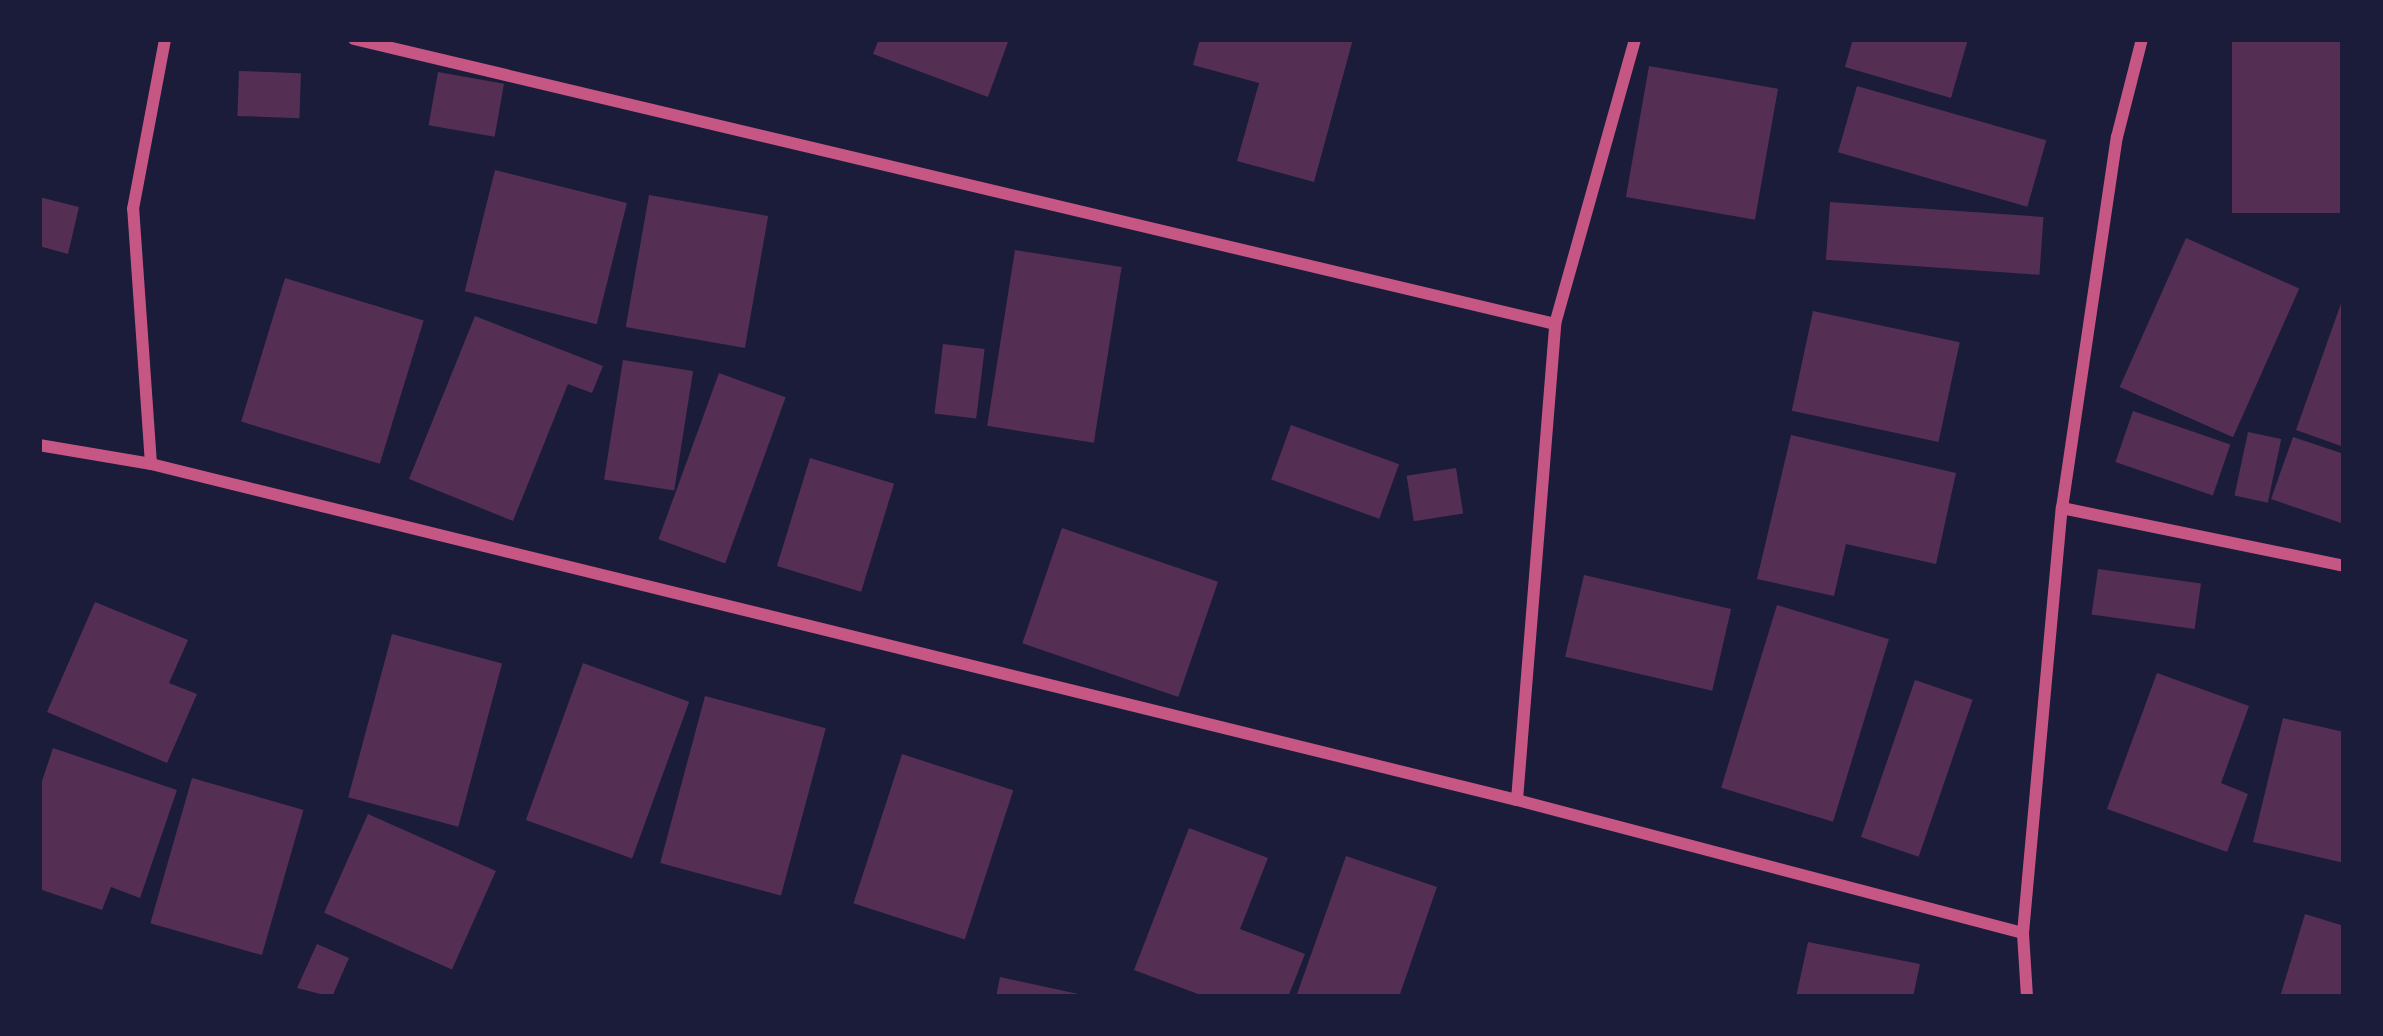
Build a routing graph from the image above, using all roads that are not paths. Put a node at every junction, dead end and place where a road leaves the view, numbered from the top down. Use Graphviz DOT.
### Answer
graph roads {
  1 [pos="165,39"];
  2 [pos="354,39"];
  3 [pos="1635,39"];
  4 [pos="2142,39"];
  5 [pos="1555,324"];
  6 [pos="39,446"];
  7 [pos="151,464"];
  8 [pos="2062,508"];
  9 [pos="2344,566"];
  10 [pos="1517,800"];
  11 [pos="2023,933"];
  12 [pos="2026,997"];
  1 -- 7 [label="street"];
  2 -- 5 [label="street"];
  3 -- 5 [label="street"];
  4 -- 8 [label="street"];
  5 -- 10 [label="street"];
  6 -- 7 [label="street"];
  7 -- 10 [label="street"];
  8 -- 9 [label="street"];
  8 -- 11 [label="street"];
  10 -- 11 [label="street"];
  11 -- 12 [label="street"];
}
